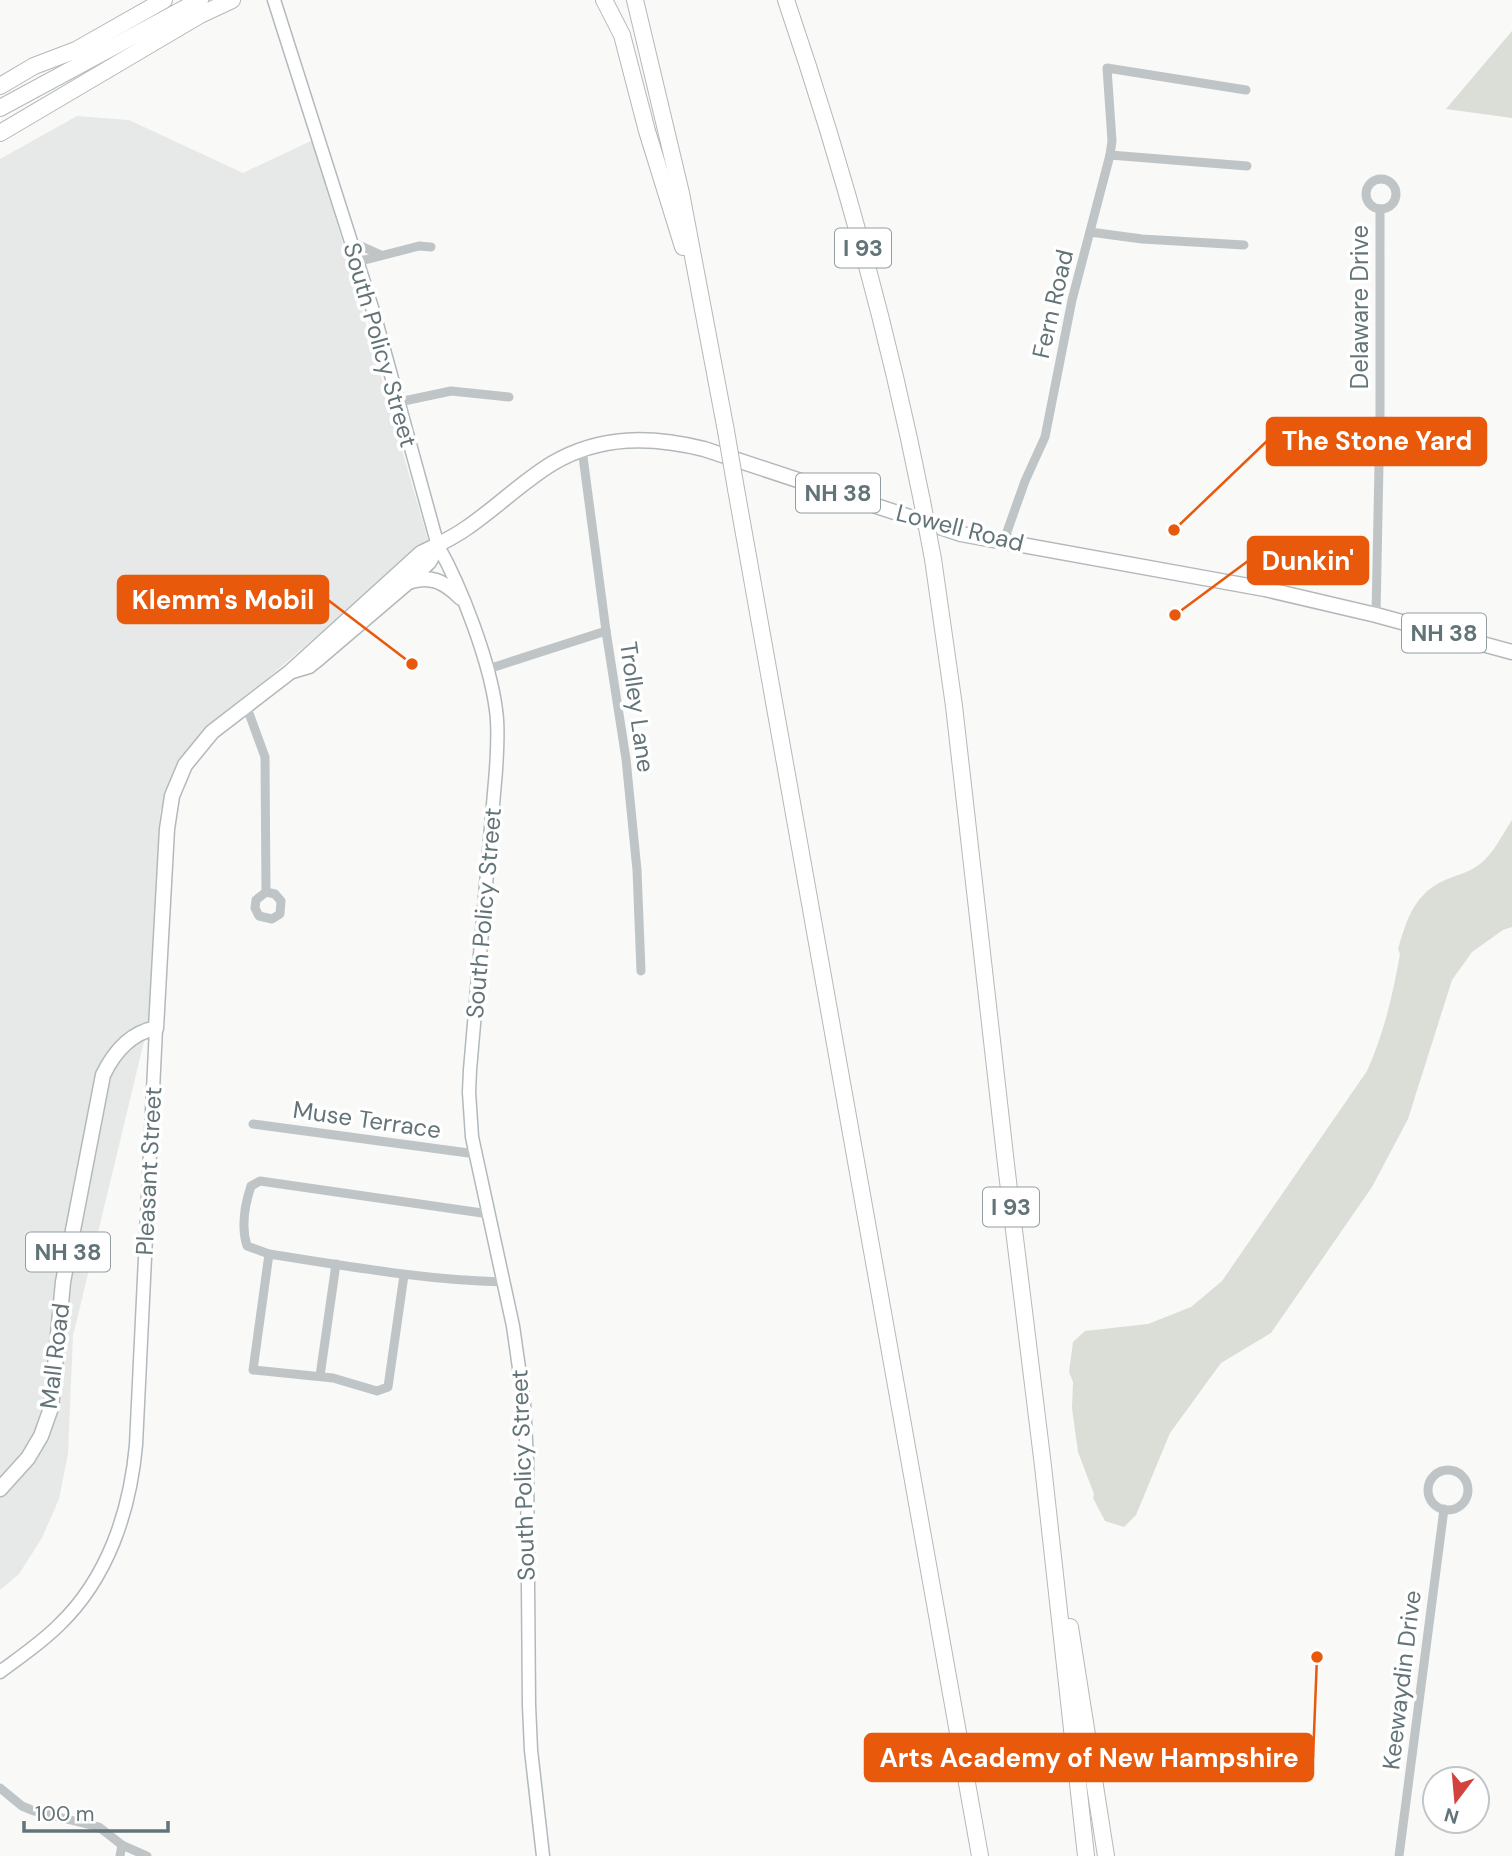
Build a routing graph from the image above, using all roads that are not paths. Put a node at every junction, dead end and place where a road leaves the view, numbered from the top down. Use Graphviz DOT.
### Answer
graph roads {
  1 [pos="164,0"];
  2 [pos="200,0"];
  3 [pos="232,0"];
  4 [pos="274,0"];
  5 [pos="604,0"];
  6 [pos="635,0"];
  7 [pos="786,0"];
  8 [pos="76,50"];
  9 [pos="0,86"];
  10 [pos="1246,90"];
  11 [pos="21,96"];
  12 [pos="0,108"];
  13 [pos="0,133"];
  14 [pos="1110,155"];
  15 [pos="1247,166"];
  16 [pos="1380,209"];
  17 [pos="1090,232"];
  18 [pos="350,241"];
  19 [pos="1244,245"];
  20 [pos="431,247"];
  21 [pos="382,255"];
  22 [pos="357,262"];
  23 [pos="706,321"];
  24 [pos="509,397"];
  25 [pos="399,402"];
  26 [pos="582,449"];
  27 [pos="1003,542"];
  28 [pos="438,546"];
  29 [pos="407,583"];
  30 [pos="461,598"];
  31 [pos="1376,615"];
  32 [pos="606,631"];
  33 [pos="1512,652"];
  34 [pos="488,670"];
  35 [pos="290,671"];
  36 [pos="246,705"];
  37 [pos="266,892"];
  38 [pos="641,971"];
  39 [pos="156,1028"];
  40 [pos="253,1124"];
  41 [pos="475,1154"];
  42 [pos="489,1214"];
  43 [pos="269,1254"];
  44 [pos="336,1264"];
  45 [pos="404,1275"];
  46 [pos="503,1282"];
  47 [pos="320,1376"];
  48 [pos="1043,1466"];
  49 [pos="0,1489"];
  50 [pos="1444,1509"];
  51 [pos="0,1672"];
  52 [pos="0,1788"];
  53 [pos="122,1846"];
  54 [pos="120,1856"];
  55 [pos="147,1856"];
  56 [pos="543,1856"];
  57 [pos="980,1856"];
  58 [pos="1086,1856"];
  59 [pos="1106,1856"];
  60 [pos="1399,1856"];
  1 -- 8 [label="highway"];
  2 -- 11 [label="highway"];
  3 -- 13 [label="highway"];
  4 -- 18 [label="street, South Policy Street"];
  5 -- 23 [label="highway"];
  6 -- 23 [label="highway"];
  7 -- 48 [label="highway, I 93, bridge"];
  8 -- 9 [label="highway"];
  8 -- 11 [label="highway"];
  10 -- 14 [label="street, Fern Road"];
  11 -- 12 [label="highway"];
  14 -- 15 [label="street"];
  14 -- 17 [label="street, Fern Road"];
  16 -- 31 [label="street, Delaware Drive"];
  17 -- 19 [label="street"];
  17 -- 27 [label="street, Fern Road"];
  18 -- 21 [label="street"];
  18 -- 22 [label="street, South Policy Street"];
  20 -- 21 [label="street"];
  21 -- 22 [label="street"];
  22 -- 25 [label="street, South Policy Street"];
  23 -- 57 [label="highway, bridge"];
  24 -- 25 [label="street"];
  25 -- 28 [label="street, South Policy Street"];
  26 -- 27 [label="main road, Lowell Road / NH 38"];
  26 -- 28 [label="main road, Lowell Road / NH 38"];
  26 -- 32 [label="street, Trolley Lane"];
  27 -- 31 [label="main road, Lowell Road / NH 38"];
  28 -- 29 [label="main road, Pleasant Street / NH 38"];
  28 -- 30 [label="street, South Policy Street"];
  28 -- 35 [label="main road, Pleasant Street / NH 38"];
  29 -- 30 [label="main road"];
  29 -- 35 [label="main road, Pleasant Street / NH 38"];
  30 -- 34 [label="street, South Policy Street"];
  31 -- 33 [label="main road, Lowell Road / NH 38"];
  32 -- 34 [label="street"];
  32 -- 38 [label="street, Trolley Lane"];
  34 -- 41 [label="street, South Policy Street"];
  35 -- 36 [label="main road, Pleasant Street / NH 38"];
  36 -- 37 [label="street"];
  36 -- 39 [label="main road, Pleasant Street / NH 38"];
  39 -- 49 [label="main road, Mall Road / NH 38"];
  39 -- 51 [label="street, Pleasant Street"];
  40 -- 41 [label="street, Muse Terrace"];
  41 -- 42 [label="street, South Policy Street"];
  42 -- 43 [label="street"];
  42 -- 46 [label="street, South Policy Street"];
  43 -- 44 [label="street"];
  43 -- 47 [label="street"];
  44 -- 45 [label="street"];
  44 -- 47 [label="street"];
  45 -- 46 [label="street"];
  45 -- 47 [label="street"];
  46 -- 56 [label="street, South Policy Street"];
  48 -- 58 [label="highway, I 93"];
  48 -- 59 [label="highway"];
  50 -- 50 [label="street"];
  50 -- 60 [label="street, Keewaydin Drive"];
  52 -- 53 [label="street"];
  53 -- 54 [label="street"];
  53 -- 55 [label="street"];
}
